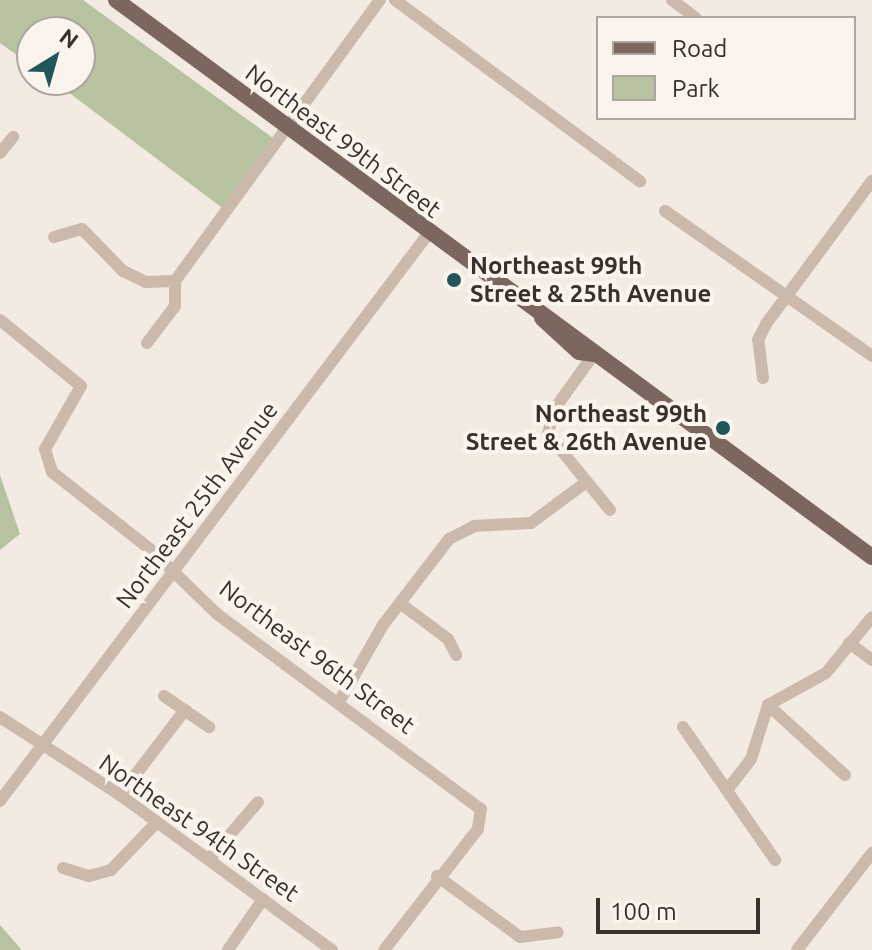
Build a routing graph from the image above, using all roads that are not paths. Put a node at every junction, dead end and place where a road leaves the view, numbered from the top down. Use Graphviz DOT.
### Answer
graph roads {
  1 [pos="116,0"];
  2 [pos="380,0"];
  3 [pos="395,0"];
  4 [pos="672,0"];
  5 [pos="693,16"];
  6 [pos="284,128"];
  7 [pos="13,137"];
  8 [pos="0,153"];
  9 [pos="640,181"];
  10 [pos="872,181"];
  11 [pos="665,211"];
  12 [pos="428,234"];
  13 [pos="54,237"];
  14 [pos="175,281"];
  15 [pos="788,295"];
  16 [pos="0,320"];
  17 [pos="147,343"];
  18 [pos="594,354"];
  19 [pos="872,356"];
  20 [pos="763,378"];
  21 [pos="585,483"];
  22 [pos="610,510"];
  23 [pos="872,557"];
  24 [pos="175,571"];
  25 [pos="401,604"];
  26 [pos="872,617"];
  27 [pos="849,643"];
  28 [pos="456,655"];
  29 [pos="872,660"];
  30 [pos="164,696"];
  31 [pos="339,702"];
  32 [pos="768,705"];
  33 [pos="185,710"];
  34 [pos="0,717"];
  35 [pos="209,727"];
  36 [pos="683,727"];
  37 [pos="41,747"];
  38 [pos="845,775"];
  39 [pos="727,790"];
  40 [pos="120,795"];
  41 [pos="0,801"];
  42 [pos="258,802"];
  43 [pos="157,822"];
  44 [pos="872,853"];
  45 [pos="209,859"];
  46 [pos="775,860"];
  47 [pos="63,868"];
  48 [pos="437,876"];
  49 [pos="263,899"];
  50 [pos="558,932"];
  51 [pos="228,950"];
  52 [pos="332,950"];
  53 [pos="384,950"];
  54 [pos="797,950"];
  1 -- 6 [label="main road, Northeast 99th Street"];
  2 -- 6 [label="street"];
  3 -- 9 [label="street"];
  4 -- 5 [label="street"];
  6 -- 12 [label="main road, Northeast 99th Street"];
  6 -- 14 [label="street"];
  7 -- 8 [label="street"];
  10 -- 15 [label="street"];
  11 -- 15 [label="street"];
  12 -- 18 [label="main road, Northeast 99th Street"];
  12 -- 24 [label="street, Northeast 25th Avenue"];
  13 -- 14 [label="street"];
  14 -- 17 [label="street"];
  15 -- 19 [label="street"];
  15 -- 20 [label="street"];
  16 -- 24 [label="street, Northeast 96th Street"];
  18 -- 21 [label="street"];
  18 -- 23 [label="main road, Northeast 99th Street"];
  21 -- 22 [label="street"];
  21 -- 25 [label="street"];
  24 -- 31 [label="street, Northeast 96th Street"];
  24 -- 37 [label="street, Northeast 25th Avenue"];
  25 -- 28 [label="street"];
  25 -- 31 [label="street"];
  26 -- 27 [label="street"];
  27 -- 29 [label="street"];
  27 -- 32 [label="street"];
  30 -- 33 [label="street"];
  31 -- 48 [label="street, Northeast 96th Street"];
  32 -- 38 [label="street"];
  32 -- 39 [label="street"];
  33 -- 35 [label="street"];
  33 -- 40 [label="street"];
  34 -- 37 [label="street, Northeast 94th Street"];
  36 -- 39 [label="street"];
  37 -- 40 [label="street, Northeast 94th Street"];
  37 -- 41 [label="street, Northeast 25th Avenue"];
  39 -- 46 [label="street"];
  40 -- 43 [label="street, Northeast 94th Street"];
  42 -- 45 [label="street"];
  43 -- 45 [label="street, Northeast 94th Street"];
  43 -- 47 [label="street"];
  44 -- 54 [label="street"];
  45 -- 49 [label="street, Northeast 94th Street"];
  48 -- 50 [label="street"];
  48 -- 53 [label="street"];
  49 -- 51 [label="street"];
  49 -- 52 [label="street, Northeast 94th Street"];
}
